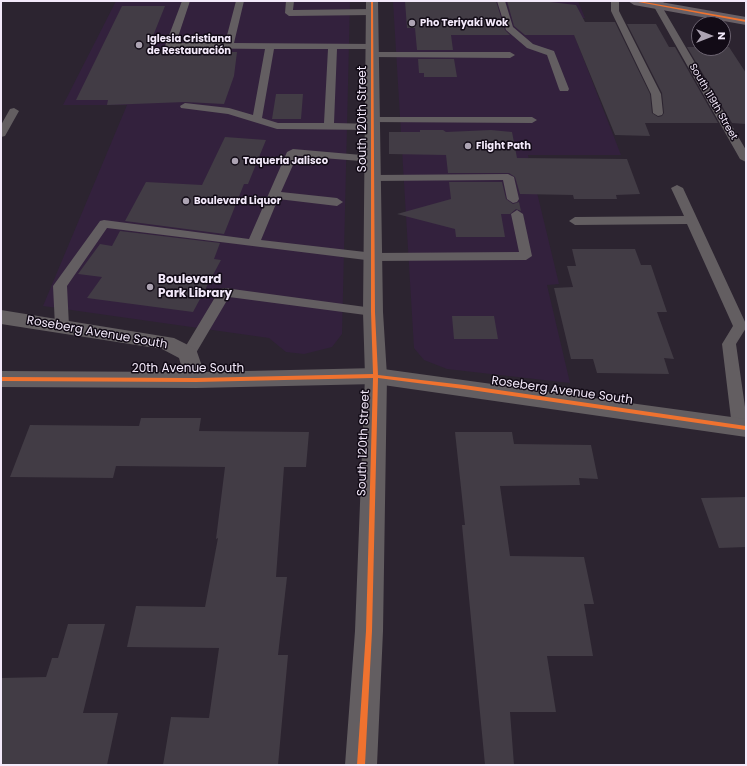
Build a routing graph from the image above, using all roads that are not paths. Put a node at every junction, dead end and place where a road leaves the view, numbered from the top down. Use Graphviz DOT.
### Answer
graph roads {
  1 [pos="186,1"];
  2 [pos="240,1"];
  3 [pos="290,1"];
  4 [pos="344,1"];
  5 [pos="501,1"];
  6 [pos="615,1"];
  7 [pos="634,1"];
  8 [pos="659,3"];
  9 [pos="372,6"];
  10 [pos="343,12"];
  11 [pos="746,21"];
  12 [pos="229,46"];
  13 [pos="270,46"];
  14 [pos="333,46"];
  15 [pos="372,50"];
  16 [pos="510,55"];
  17 [pos="564,89"];
  18 [pos="185,106"];
  19 [pos="14,111"];
  20 [pos="658,113"];
  21 [pos="257,119"];
  22 [pos="532,120"];
  23 [pos="373,124"];
  24 [pos="329,127"];
  25 [pos="1,134"];
  26 [pos="746,159"];
  27 [pos="374,160"];
  28 [pos="374,178"];
  29 [pos="677,188"];
  30 [pos="274,195"];
  31 [pos="513,199"];
  32 [pos="337,202"];
  33 [pos="517,214"];
  34 [pos="692,220"];
  35 [pos="575,221"];
  36 [pos="254,243"];
  37 [pos="374,257"];
  38 [pos="374,312"];
  39 [pos="1,316"];
  40 [pos="62,326"];
  41 [pos="188,354"];
  42 [pos="376,376"];
  43 [pos="1,379"];
  44 [pos="196,380"];
  45 [pos="743,428"];
  46 [pos="361,765"];
  1 -- 12 [label="lane"];
  2 -- 12 [label="lane"];
  3 -- 10 [label="lane"];
  4 -- 10 [label="lane"];
  5 -- 17 [label="lane"];
  6 -- 20 [label="lane"];
  7 -- 8 [label="main road"];
  8 -- 11 [label="main road"];
  8 -- 26 [label="lane, South 119th Street"];
  9 -- 10 [label="lane"];
  9 -- 15 [label="street, South 120th Street"];
  12 -- 13 [label="lane"];
  13 -- 14 [label="lane"];
  13 -- 21 [label="lane"];
  14 -- 15 [label="lane"];
  14 -- 24 [label="lane"];
  15 -- 16 [label="lane"];
  15 -- 23 [label="street, South 120th Street"];
  18 -- 21 [label="lane"];
  19 -- 25 [label="lane"];
  21 -- 24 [label="lane"];
  22 -- 23 [label="lane"];
  23 -- 24 [label="lane"];
  23 -- 27 [label="street, South 120th Street"];
  27 -- 28 [label="street, South 120th Street"];
  27 -- 30 [label="lane"];
  28 -- 31 [label="lane"];
  28 -- 37 [label="street, South 120th Street"];
  29 -- 34 [label="lane"];
  30 -- 32 [label="lane"];
  30 -- 36 [label="lane"];
  33 -- 37 [label="lane"];
  34 -- 35 [label="lane"];
  34 -- 45 [label="lane"];
  36 -- 37 [label="lane"];
  36 -- 40 [label="lane"];
  37 -- 38 [label="street, South 120th Street"];
  38 -- 41 [label="lane"];
  38 -- 42 [label="street, South 120th Street"];
  39 -- 40 [label="street, Roseberg Avenue South"];
  40 -- 41 [label="street, Roseberg Avenue South"];
  41 -- 44 [label="street"];
  42 -- 44 [label="street, 20th Avenue South"];
  42 -- 45 [label="street, Roseberg Avenue South"];
  42 -- 46 [label="street, South 120th Street"];
  43 -- 44 [label="street, 20th Avenue South"];
}
